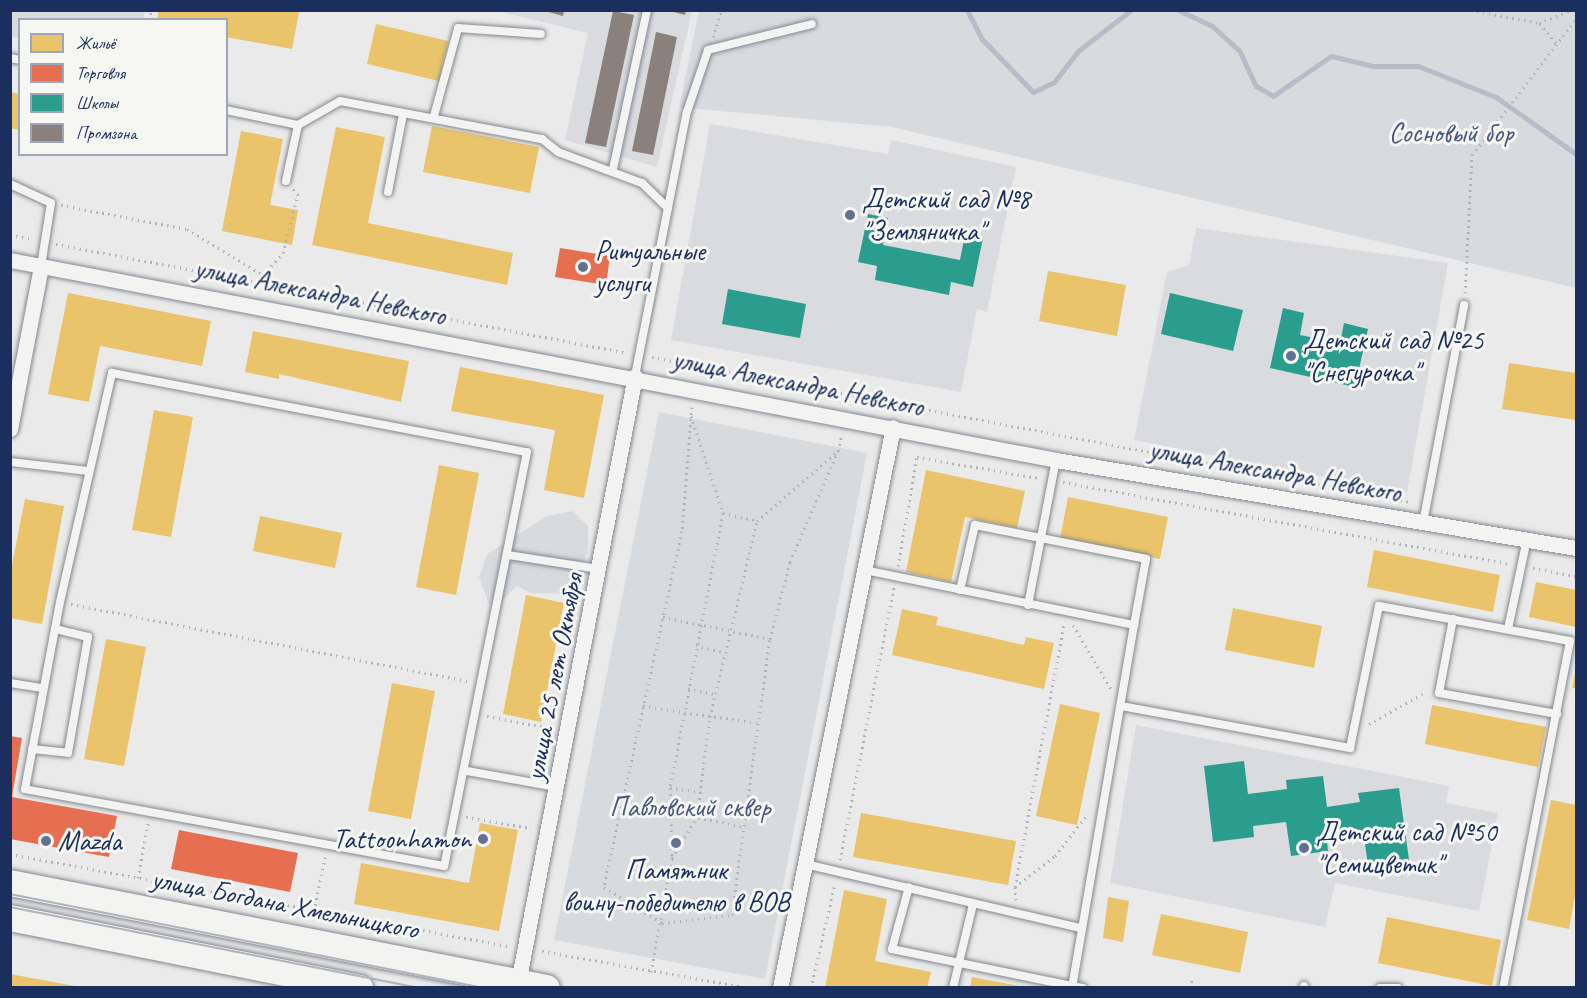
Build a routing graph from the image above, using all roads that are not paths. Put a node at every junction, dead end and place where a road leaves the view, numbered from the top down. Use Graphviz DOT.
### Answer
graph roads {
  1 [pos="647,10"];
  2 [pos="812,24"];
  3 [pos="541,34"];
  4 [pos="228,110"];
  5 [pos="403,114"];
  6 [pos="434,116"];
  7 [pos="298,125"];
  8 [pos="613,169"];
  9 [pos="286,181"];
  10 [pos="10,184"];
  11 [pos="388,192"];
  12 [pos="668,208"];
  13 [pos="10,260"];
  14 [pos="41,266"];
  15 [pos="1464,305"];
  16 [pos="635,376"];
  17 [pos="893,428"];
  18 [pos="10,429"];
  19 [pos="1056,460"];
  20 [pos="10,462"];
  21 [pos="88,471"];
  22 [pos="1423,523"];
  23 [pos="1041,538"];
  24 [pos="1527,539"];
  25 [pos="1576,548"];
  26 [pos="508,555"];
  27 [pos="601,570"];
  28 [pos="862,570"];
  29 [pos="960,590"];
  30 [pos="1028,605"];
  31 [pos="1453,619"];
  32 [pos="1134,625"];
  33 [pos="55,629"];
  34 [pos="1508,629"];
  35 [pos="10,683"];
  36 [pos="43,688"];
  37 [pos="1121,706"];
  38 [pos="1557,714"];
  39 [pos="32,748"];
  40 [pos="467,771"];
  41 [pos="559,788"];
  42 [pos="803,864"];
  43 [pos="10,883"];
  44 [pos="909,887"];
  45 [pos="973,904"];
  46 [pos="10,918"];
  47 [pos="1080,928"];
  48 [pos="959,962"];
  49 [pos="518,985"];
  50 [pos="1072,986"];
  51 [pos="360,987"];
  52 [pos="547,987"];
  53 [pos="780,987"];
  54 [pos="953,987"];
  55 [pos="1083,987"];
  56 [pos="1380,987"];
  57 [pos="1398,987"];
  58 [pos="1503,987"];
  1 -- 8 [label="lane"];
  2 -- 12 [label="lane"];
  3 -- 6 [label="lane"];
  4 -- 7 [label="lane"];
  5 -- 6 [label="lane"];
  5 -- 7 [label="lane"];
  5 -- 11 [label="lane"];
  6 -- 8 [label="lane"];
  7 -- 9 [label="lane"];
  8 -- 12 [label="lane"];
  10 -- 14 [label="lane"];
  12 -- 16 [label="lane"];
  13 -- 14 [label="street, улица Александра Невского"];
  14 -- 16 [label="street, улица Александра Невского"];
  14 -- 18 [label="street"];
  15 -- 22 [label="lane"];
  16 -- 17 [label="street, улица Александра Невского"];
  16 -- 27 [label="street, улица 25 лет Октября"];
  17 -- 19 [label="street, улица Александра Невского"];
  17 -- 28 [label="street"];
  19 -- 22 [label="street, улица Александра Невского"];
  19 -- 23 [label="lane"];
  20 -- 21 [label="lane"];
  21 -- 26 [label="lane"];
  21 -- 33 [label="lane"];
  22 -- 24 [label="street, улица Александра Невского"];
  23 -- 29 [label="lane"];
  23 -- 30 [label="lane"];
  23 -- 32 [label="lane"];
  24 -- 25 [label="street, улица Александра Невского"];
  24 -- 34 [label="lane"];
  26 -- 27 [label="lane"];
  26 -- 40 [label="lane"];
  27 -- 41 [label="street, улица 25 лет Октября"];
  28 -- 29 [label="lane"];
  28 -- 42 [label="street"];
  29 -- 30 [label="lane"];
  30 -- 32 [label="lane"];
  31 -- 34 [label="lane"];
  31 -- 37 [label="lane"];
  31 -- 38 [label="lane"];
  32 -- 37 [label="lane"];
  33 -- 36 [label="lane"];
  33 -- 39 [label="lane"];
  34 -- 38 [label="lane"];
  35 -- 36 [label="lane"];
  36 -- 39 [label="lane"];
  37 -- 47 [label="lane"];
  38 -- 58 [label="lane"];
  39 -- 40 [label="lane"];
  40 -- 41 [label="lane"];
  41 -- 49 [label="street, улица 25 лет Октября"];
  42 -- 44 [label="lane"];
  42 -- 53 [label="street"];
  43 -- 49 [label="highway, улица Богдана Хмельницкого"];
  44 -- 45 [label="lane"];
  44 -- 48 [label="lane"];
  45 -- 47 [label="lane"];
  45 -- 48 [label="lane"];
  46 -- 51 [label="highway"];
  47 -- 50 [label="lane"];
  48 -- 50 [label="lane"];
  48 -- 54 [label="lane"];
  49 -- 52 [label="highway, улица Богдана Хмельницкого"];
  50 -- 55 [label="lane"];
  56 -- 57 [label="lane"];
}
